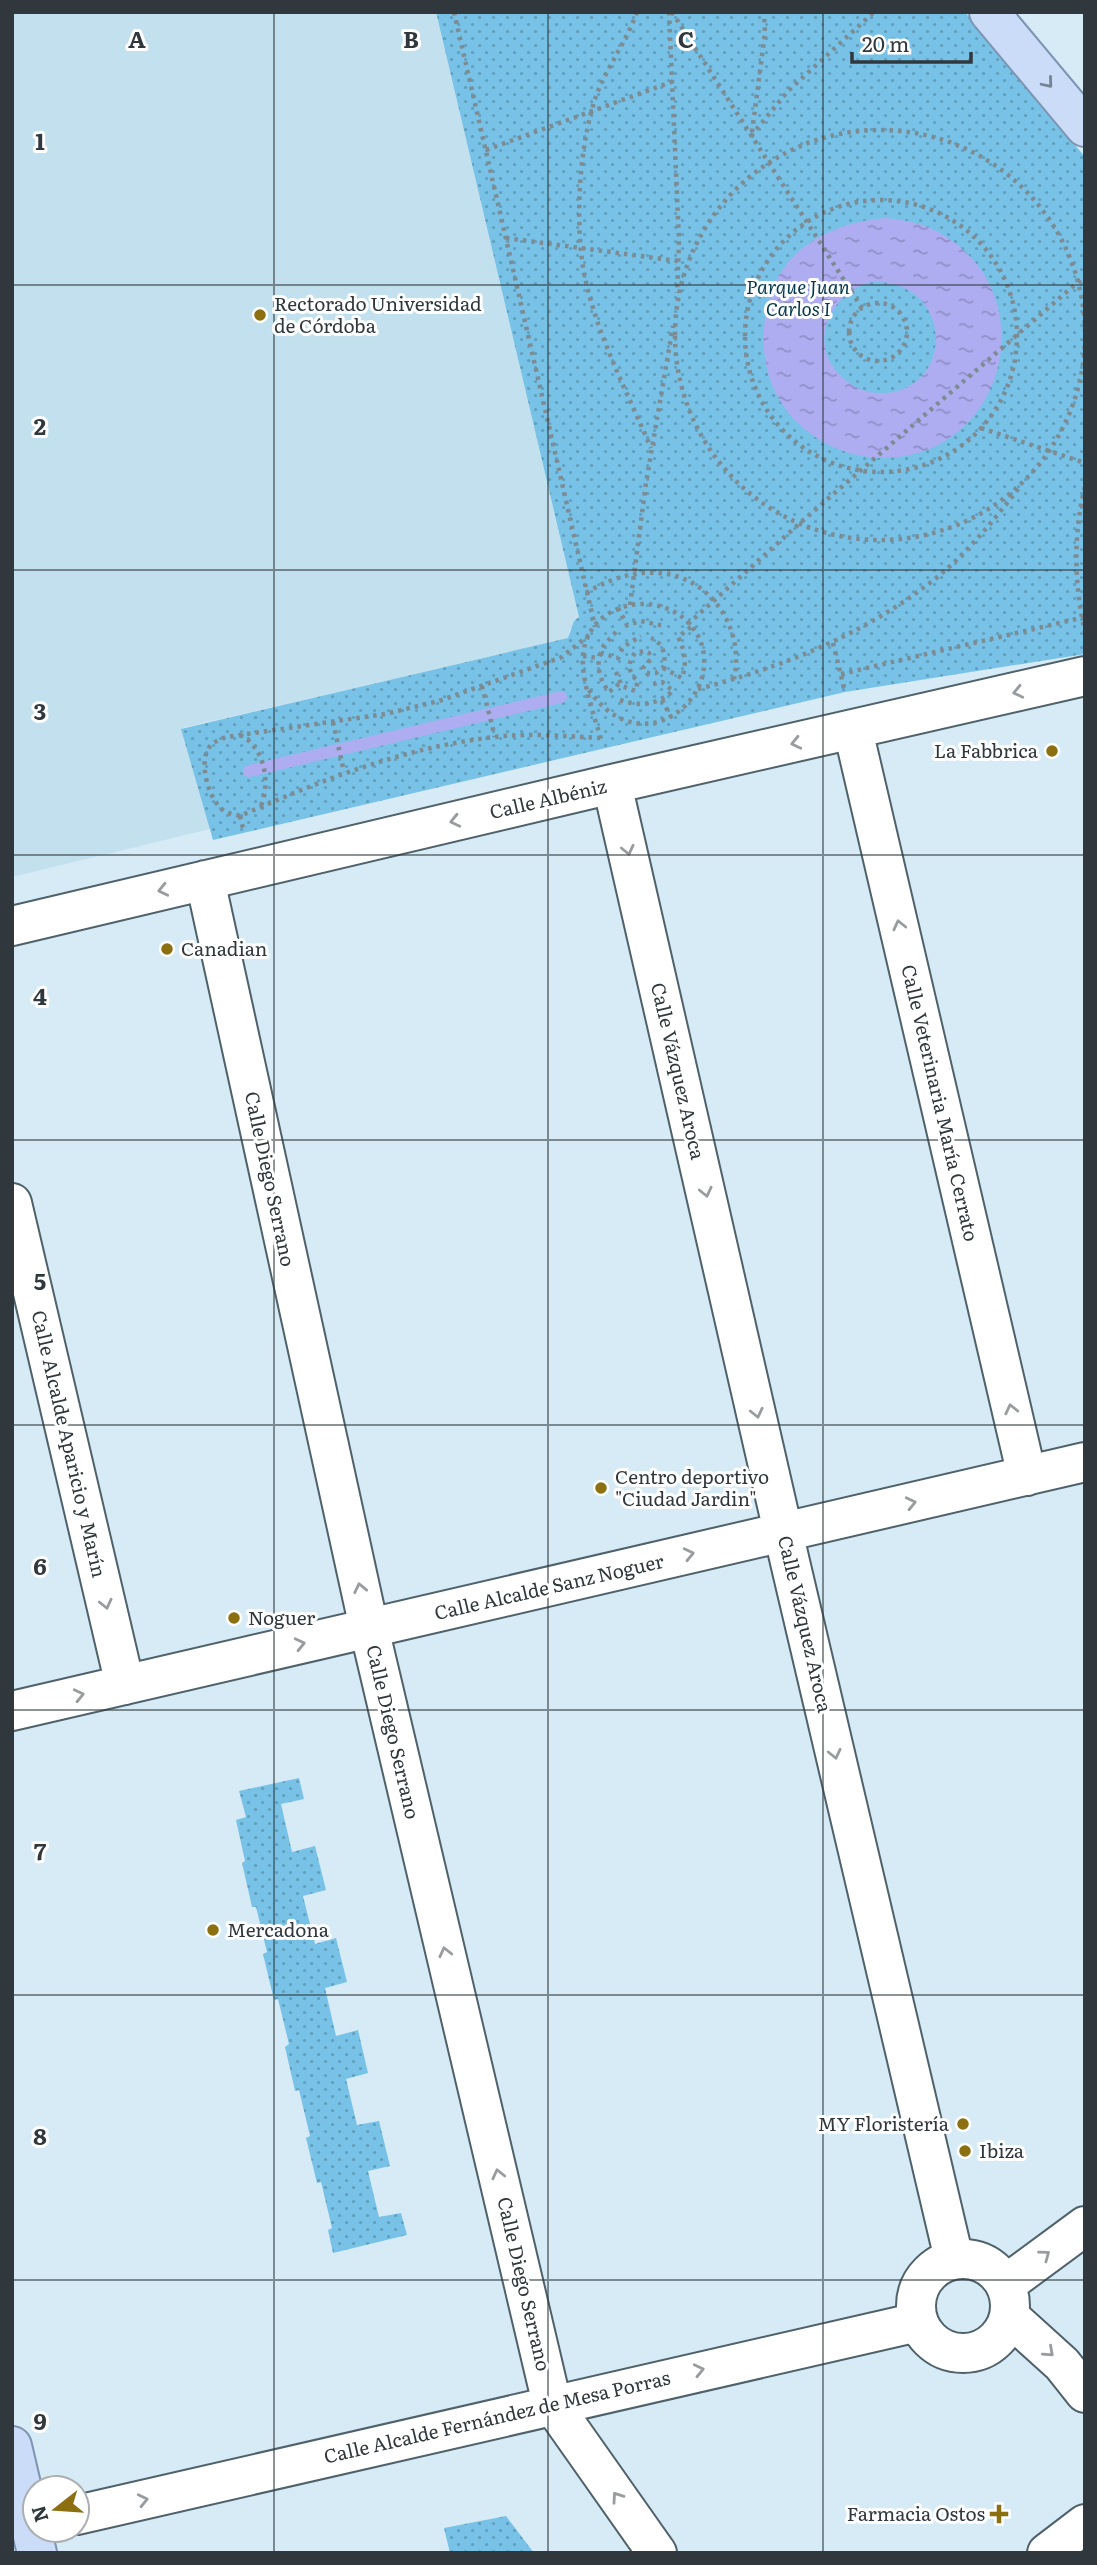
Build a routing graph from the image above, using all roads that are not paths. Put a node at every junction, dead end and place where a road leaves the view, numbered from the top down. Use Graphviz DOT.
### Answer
graph roads {
  1 [pos="989,12"];
  2 [pos="1085,127"];
  3 [pos="1085,676"];
  4 [pos="853,730"];
  5 [pos="612,784"];
  6 [pos="205,880"];
  7 [pos="12,926"];
  8 [pos="12,1203"];
  9 [pos="1085,1462"];
  10 [pos="1027,1476"];
  11 [pos="784,1532"];
  12 [pos="369,1628"];
  13 [pos="125,1685"];
  14 [pos="12,1711"];
  15 [pos="1085,2226"];
  16 [pos="954,2259"];
  17 [pos="1007,2300"];
  18 [pos="918,2322"];
  19 [pos="1085,2393"];
  20 [pos="552,2404"];
  21 [pos="12,2446"];
  22 [pos="21,2482"];
  23 [pos="91,2512"];
  24 [pos="1085,2524"];
  25 [pos="657,2553"];
  26 [pos="1047,2553"];
  1 -- 2 [label="main road, one-way"];
  3 -- 4 [label="street, Calle Albéniz, one-way"];
  4 -- 5 [label="street, Calle Albéniz, one-way"];
  10 -- 4 [label="street, Calle Veterinaria María Cerrato, one-way"];
  5 -- 6 [label="street, Calle Albéniz, one-way"];
  5 -- 11 [label="street, Calle Vázquez Aroca, one-way"];
  6 -- 7 [label="street, Calle Albéniz, one-way"];
  12 -- 6 [label="street, Calle Diego Serrano, one-way"];
  8 -- 13 [label="street, Calle Alcalde Aparicio y Marín, one-way"];
  9 -- 10 [label="street, Calle Alcalde Sanz Noguer"];
  11 -- 10 [label="street, Calle Alcalde Sanz Noguer, one-way"];
  12 -- 11 [label="street, Calle Alcalde Sanz Noguer, one-way"];
  11 -- 16 [label="street, Calle Vázquez Aroca, one-way"];
  13 -- 12 [label="street, Calle Alcalde Sanz Noguer, one-way"];
  20 -- 12 [label="street, Calle Diego Serrano, one-way"];
  14 -- 13 [label="street, Calle Alcalde Sanz Noguer, one-way"];
  17 -- 15 [label="street, one-way"];
  16 -- 17 [label="street"];
  16 -- 18 [label="street"];
  17 -- 18 [label="street"];
  17 -- 19 [label="street, one-way"];
  20 -- 18 [label="street, Calle Alcalde Fernández de Mesa Porras, one-way"];
  23 -- 20 [label="street, Calle Alcalde Fernández de Mesa Porras, one-way"];
  25 -- 20 [label="street, Calle Diego Serrano, one-way"];
  21 -- 22 [label="main road"];
  24 -- 26 [label="street"];
}
